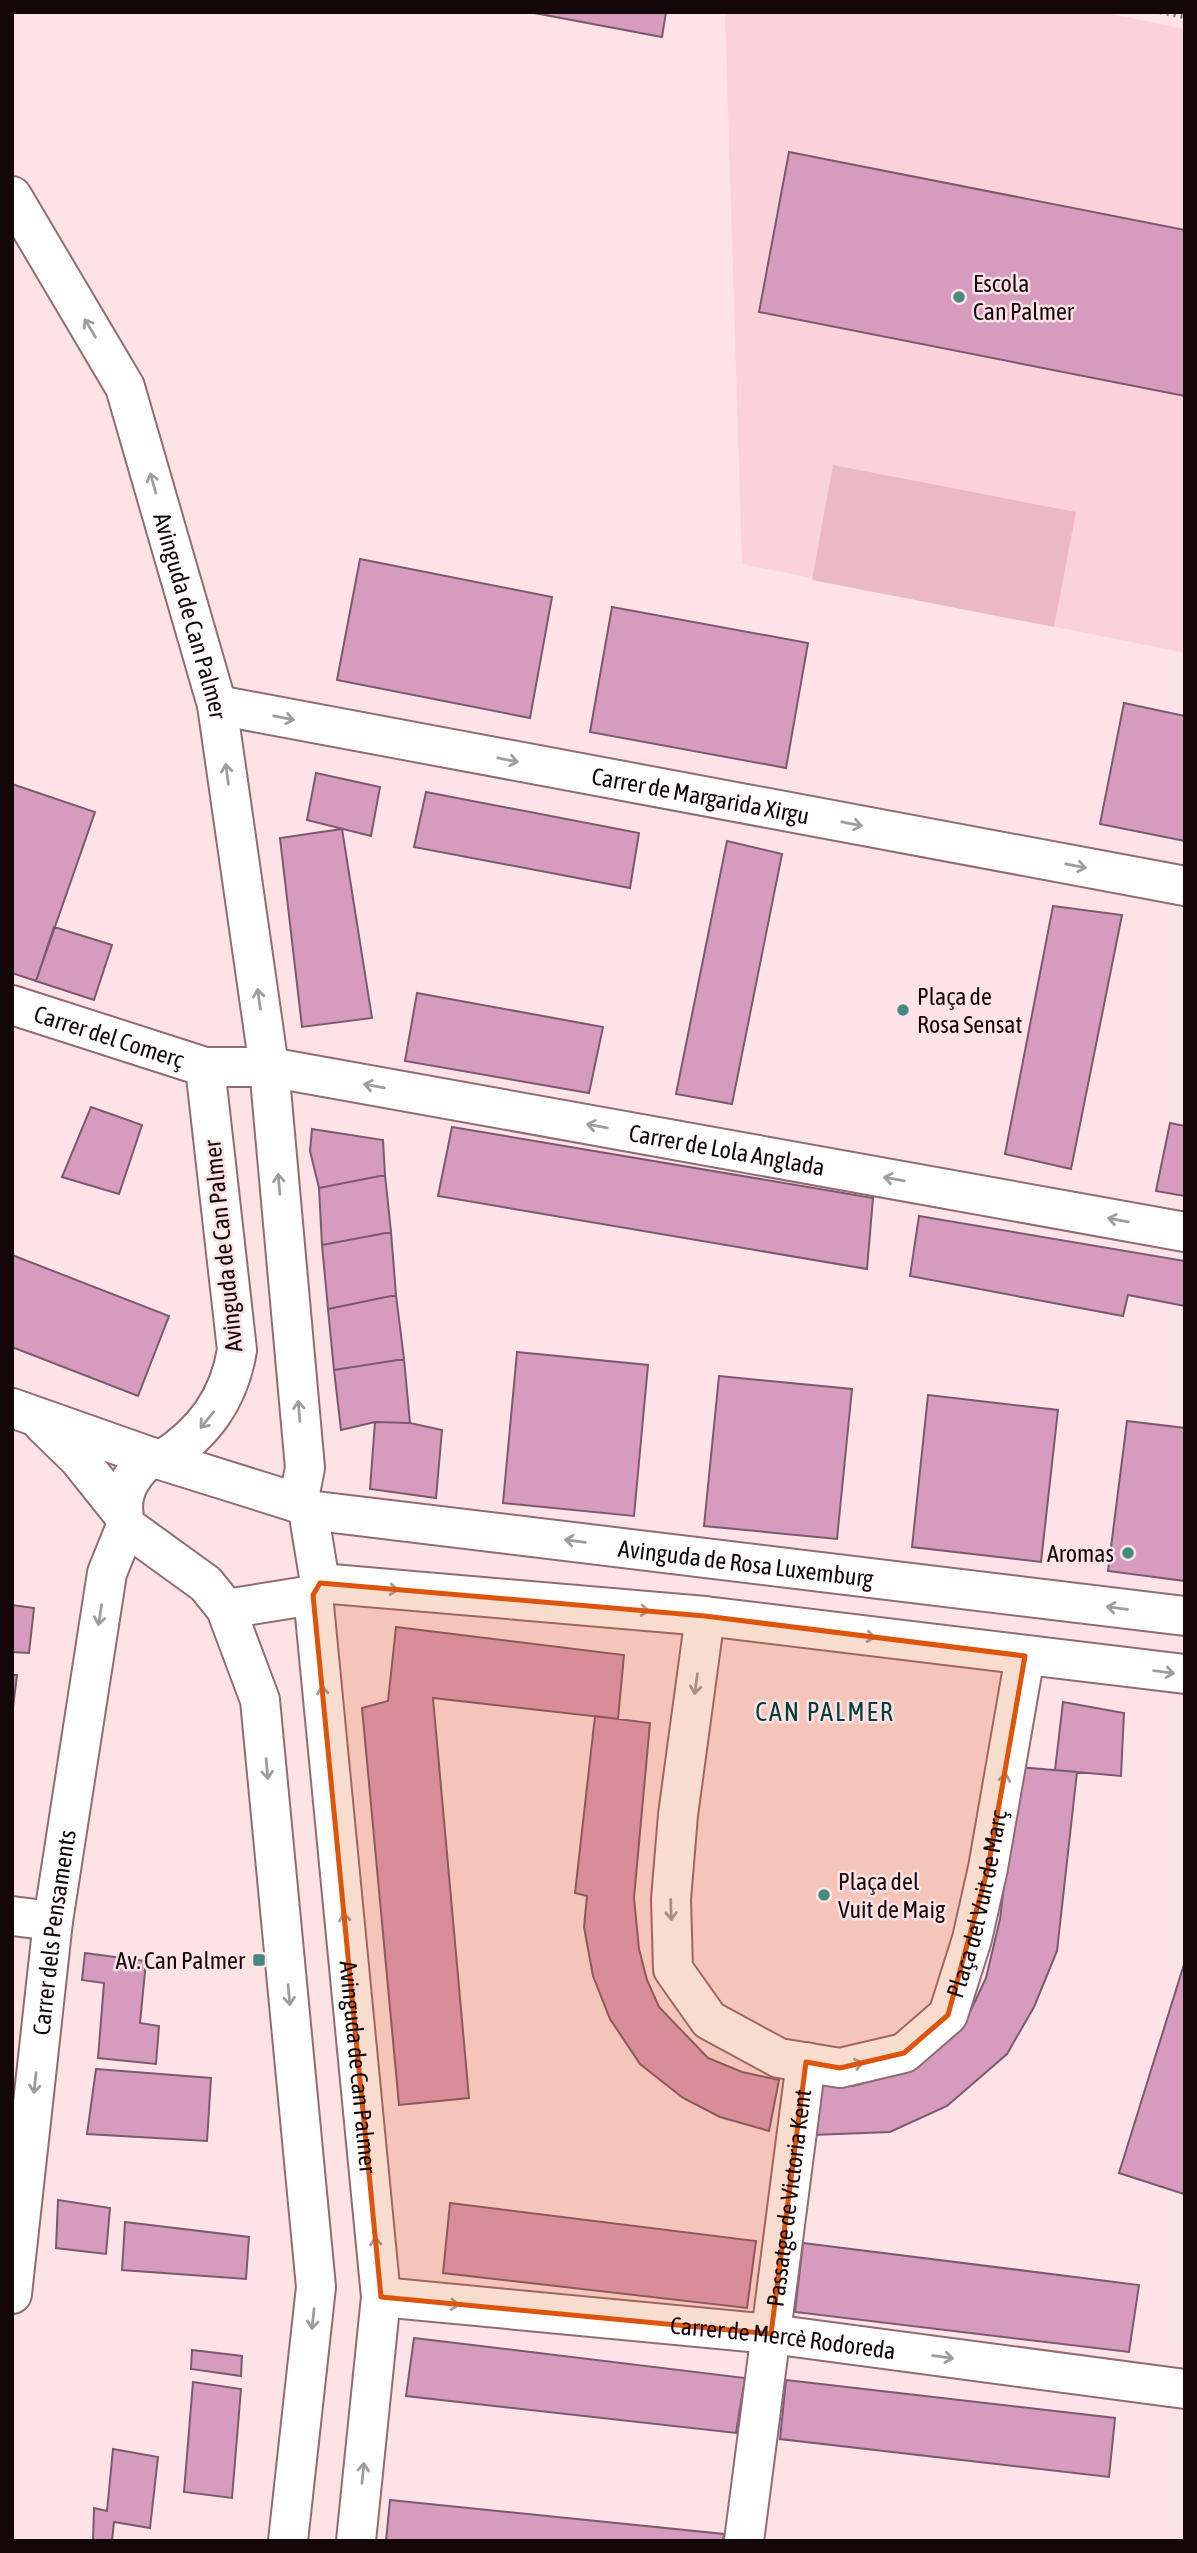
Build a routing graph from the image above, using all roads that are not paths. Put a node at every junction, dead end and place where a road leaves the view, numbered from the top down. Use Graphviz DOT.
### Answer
graph roads {
  1 [pos="12,196"];
  2 [pos="217,705"];
  3 [pos="1185,886"];
  4 [pos="12,1005"];
  5 [pos="205,1067"];
  6 [pos="269,1067"];
  7 [pos="1185,1232"];
  8 [pos="21,1411"];
  9 [pos="157,1458"];
  10 [pos="99,1482"];
  11 [pos="310,1498"];
  12 [pos="124,1520"];
  13 [pos="107,1573"];
  14 [pos="316,1589"];
  15 [pos="226,1609"];
  16 [pos="705,1616"];
  17 [pos="1185,1616"];
  18 [pos="1025,1656"];
  19 [pos="1185,1674"];
  20 [pos="12,1916"];
  21 [pos="53,1921"];
  22 [pos="806,2062"];
  23 [pos="12,2294"];
  24 [pos="381,2297"];
  25 [pos="771,2334"];
  26 [pos="1185,2389"];
  27 [pos="288,2541"];
  28 [pos="304,2541"];
  29 [pos="316,2541"];
  30 [pos="356,2541"];
  31 [pos="744,2541"];
  2 -- 1 [label="street, Avinguda de Can Palmer, one-way"];
  2 -- 3 [label="street, Carrer de Margarida Xirgu, one-way"];
  6 -- 2 [label="street, Avinguda de Can Palmer, one-way"];
  4 -- 5 [label="street, Carrer del Comerç"];
  5 -- 6 [label="street"];
  5 -- 9 [label="street, Avinguda de Can Palmer, one-way"];
  7 -- 6 [label="street, Carrer de Lola Anglada, one-way"];
  11 -- 6 [label="street, Avinguda de Can Palmer, one-way"];
  8 -- 9 [label="street, Avinguda de Rosa Luxemburg"];
  8 -- 10 [label="street"];
  9 -- 11 [label="street, Avinguda de Rosa Luxemburg"];
  9 -- 12 [label="street, Avinguda de Can Palmer"];
  10 -- 12 [label="street"];
  10 -- 13 [label="street, Carrer dels Pensaments"];
  11 -- 14 [label="street, Avinguda de Can Palmer"];
  17 -- 11 [label="street, Avinguda de Rosa Luxemburg, one-way"];
  12 -- 13 [label="street, Carrer dels Pensaments"];
  12 -- 15 [label="street"];
  13 -- 21 [label="street, Carrer dels Pensaments, one-way"];
  14 -- 15 [label="street"];
  14 -- 16 [label="street, one-way"];
  24 -- 14 [label="street, Avinguda de Can Palmer, one-way"];
  15 -- 27 [label="street, one-way"];
  16 -- 18 [label="street, one-way"];
  16 -- 22 [label="street, Plaça del Vuit de Març, one-way"];
  18 -- 19 [label="street, one-way"];
  22 -- 18 [label="street, Plaça del Vuit de Març, one-way"];
  20 -- 21 [label="street"];
  21 -- 23 [label="street, Carrer dels Pensaments, one-way"];
  22 -- 25 [label="street, Passatge de Victoria Kent"];
  24 -- 25 [label="street, Carrer de Mercè Rodoreda, one-way"];
  30 -- 24 [label="street, Avinguda de Can Palmer, one-way"];
  25 -- 26 [label="street, Carrer de Mercè Rodoreda, one-way"];
  25 -- 31 [label="street, Passatge de Victoria Kent"];
  28 -- 29 [label="street"];
}
